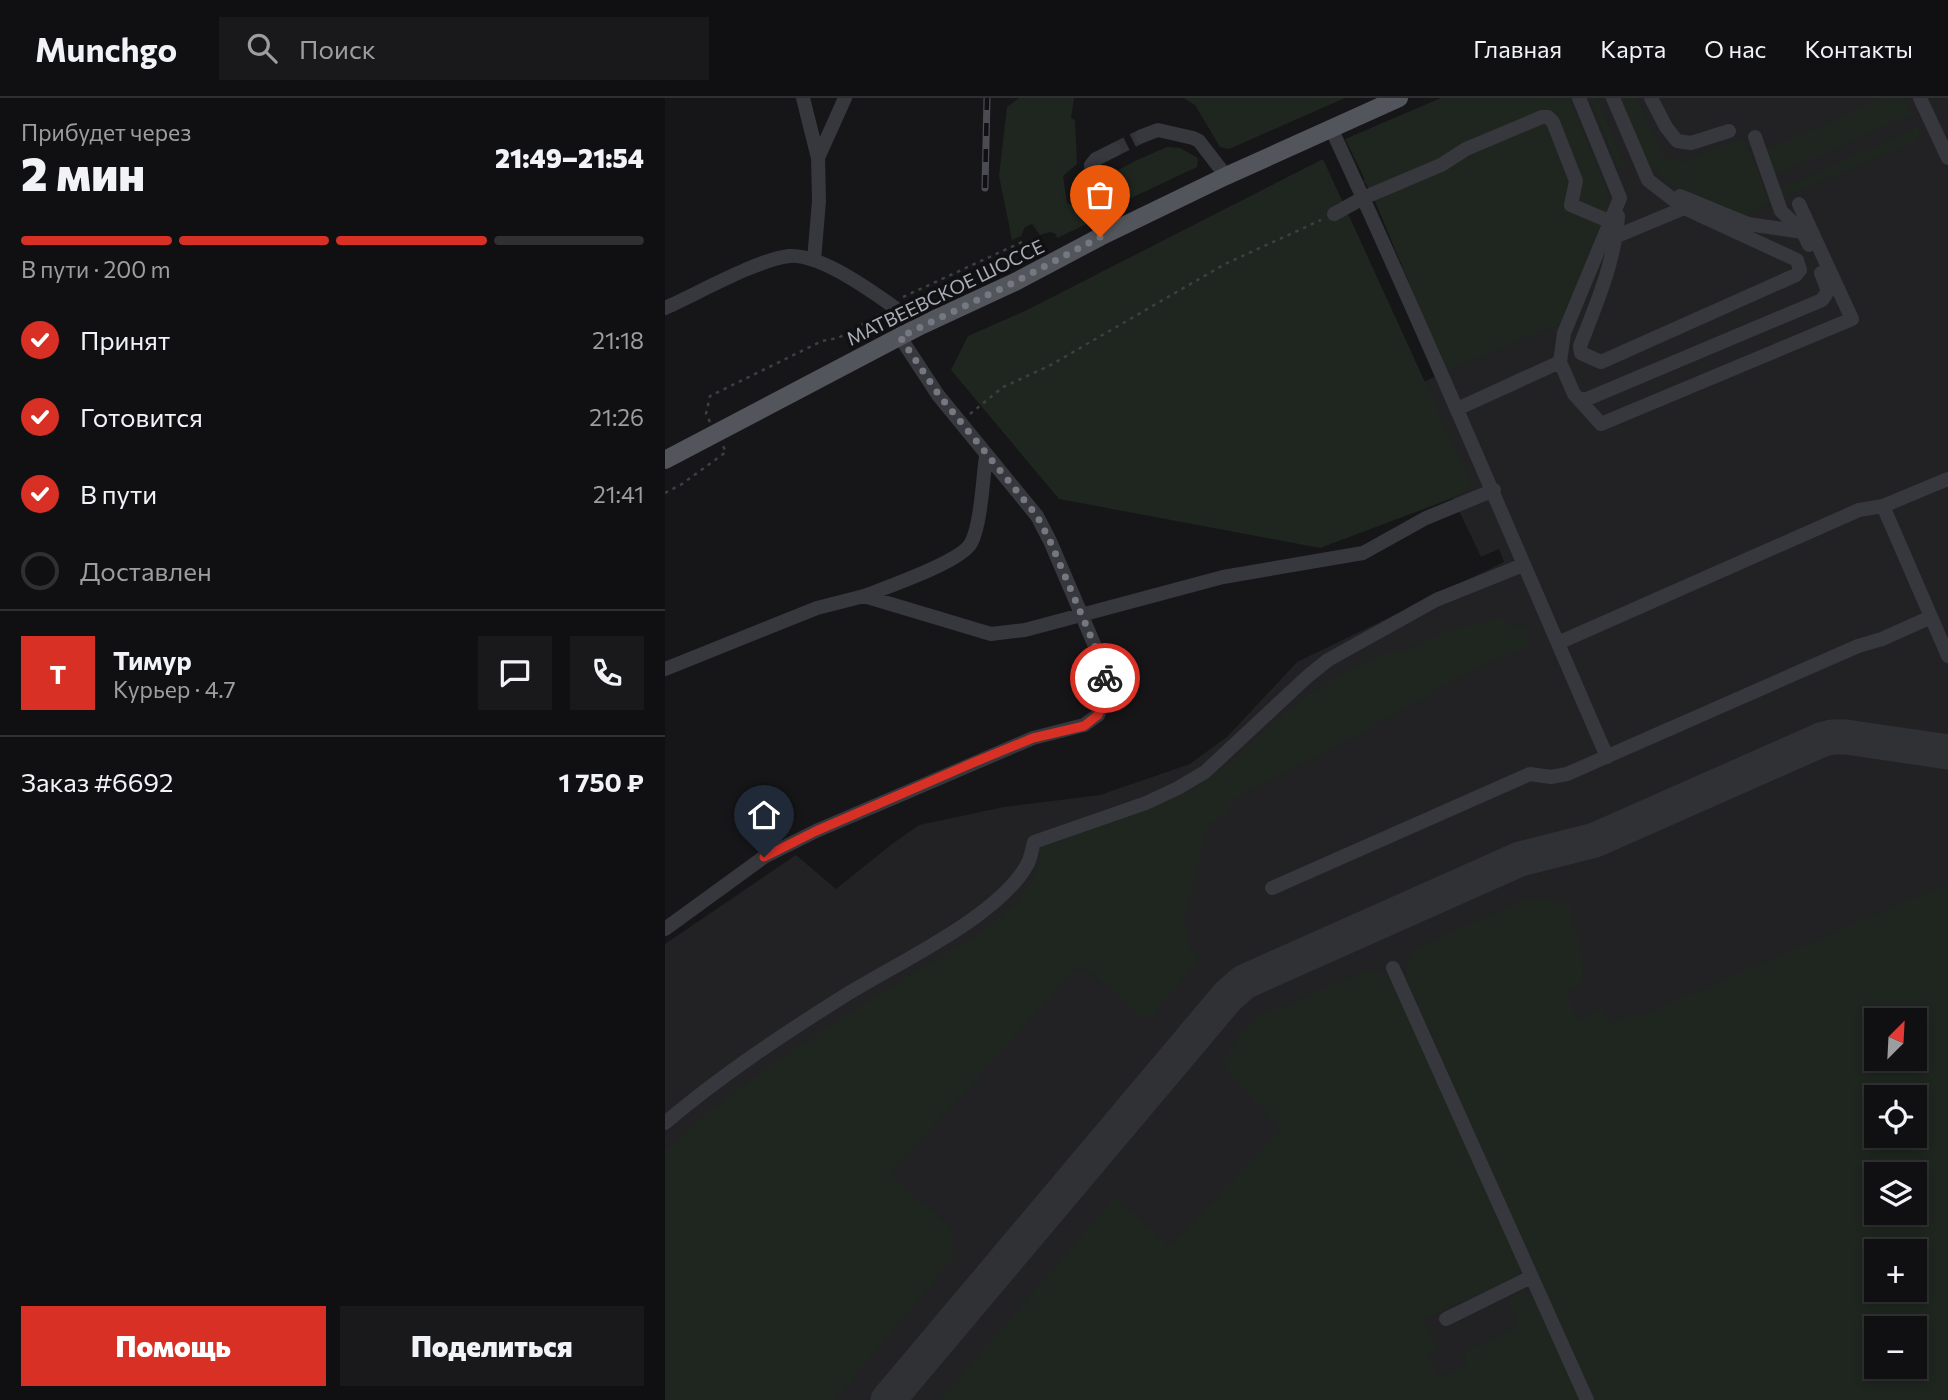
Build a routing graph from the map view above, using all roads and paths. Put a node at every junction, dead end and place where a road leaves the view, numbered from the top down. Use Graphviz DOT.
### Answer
graph roads {
  1 [pos="803,98"];
  2 [pos="845,98"];
  3 [pos="1399,98"];
  4 [pos="1579,98"];
  5 [pos="1613,98"];
  6 [pos="1651,98"];
  7 [pos="1920,98"];
  8 [pos="1331,128"];
  9 [pos="1729,131"];
  10 [pos="1142,136"];
  11 [pos="1755,137"];
  12 [pos="1943,139"];
  13 [pos="1114,150"];
  14 [pos="818,158"];
  15 [pos="1948,158"];
  16 [pos="1226,176"];
  17 [pos="1656,186"];
  18 [pos="1363,198"];
  19 [pos="1619,200"];
  20 [pos="1800,204"];
  21 [pos="1684,208"];
  22 [pos="1334,214"];
  23 [pos="1611,222"];
  24 [pos="1803,232"];
  25 [pos="1617,236"];
  26 [pos="1100,237"];
  27 [pos="1022,242"];
  28 [pos="814,260"];
  29 [pos="891,304"];
  30 [pos="665,308"];
  31 [pos="920,326"];
  32 [pos="900,337"];
  33 [pos="1560,362"];
  34 [pos="1579,399"];
  35 [pos="1457,409"];
  36 [pos="960,422"];
  37 [pos="716,433"];
  38 [pos="986,456"];
  39 [pos="665,460"];
  40 [pos="1948,479"];
  41 [pos="1494,490"];
  42 [pos="665,493"];
  43 [pos="1883,506"];
  44 [pos="1523,565"];
  45 [pos="864,596"];
  46 [pos="1081,614"];
  47 [pos="1931,617"];
  48 [pos="1558,643"];
  49 [pos="1948,656"];
  50 [pos="665,669"];
  51 [pos="1607,757"];
  52 [pos="1272,888"];
  53 [pos="665,929"];
  54 [pos="1393,968"];
  55 [pos="665,1123"];
  56 [pos="1531,1277"];
  57 [pos="1446,1319"];
  58 [pos="1587,1400"];
  1 -- 14 [label="street"];
  2 -- 14 [label="street"];
  3 -- 8 [label="main road, МАТВЕЕВСКОЕ ШОССЕ"];
  4 -- 19 [label="street"];
  5 -- 17 [label="street"];
  6 -- 9 [label="street"];
  7 -- 12 [label="street"];
  8 -- 16 [label="main road, МАТВЕЕВСКОЕ ШОССЕ"];
  8 -- 18 [label="street"];
  10 -- 16 [label="street"];
  11 -- 24 [label="street"];
  12 -- 15 [label="street"];
  13 -- 26 [label="street"];
  14 -- 28 [label="street"];
  16 -- 26 [label="main road, МАТВЕЕВСКОЕ ШОССЕ"];
  17 -- 21 [label="street"];
  17 -- 24 [label="street"];
  18 -- 22 [label="street"];
  18 -- 23 [label="street"];
  18 -- 35 [label="street"];
  19 -- 23 [label="street"];
  19 -- 25 [label="street"];
  20 -- 34 [label="street"];
  21 -- 25 [label="street"];
  21 -- 25 [label="street"];
  22 -- 36 [label="path"];
  23 -- 33 [label="street"];
  24 -- 34 [label="street"];
  26 -- 31 [label="main road, МАТВЕЕВСКОЕ ШОССЕ"];
  27 -- 29 [label="path"];
  28 -- 29 [label="street"];
  28 -- 30 [label="street"];
  29 -- 31 [label="street"];
  29 -- 37 [label="path"];
  31 -- 32 [label="main road, МАТВЕЕВСКОЕ ШОССЕ"];
  32 -- 36 [label="street"];
  32 -- 37 [label="main road, МАТВЕЕВСКОЕ ШОССЕ"];
  33 -- 34 [label="street"];
  33 -- 35 [label="street"];
  35 -- 41 [label="street"];
  36 -- 38 [label="street"];
  37 -- 39 [label="main road, МАТВЕЕВСКОЕ ШОССЕ"];
  37 -- 42 [label="path"];
  38 -- 45 [label="street"];
  38 -- 46 [label="street"];
  40 -- 43 [label="street"];
  41 -- 44 [label="street"];
  41 -- 46 [label="street"];
  43 -- 47 [label="street"];
  43 -- 48 [label="street"];
  44 -- 48 [label="street"];
  44 -- 55 [label="street"];
  45 -- 46 [label="street"];
  45 -- 50 [label="street"];
  46 -- 53 [label="street"];
  47 -- 49 [label="street"];
  47 -- 51 [label="street"];
  48 -- 51 [label="street"];
  51 -- 52 [label="street"];
  54 -- 56 [label="street"];
  56 -- 57 [label="street"];
  56 -- 58 [label="street"];
}
